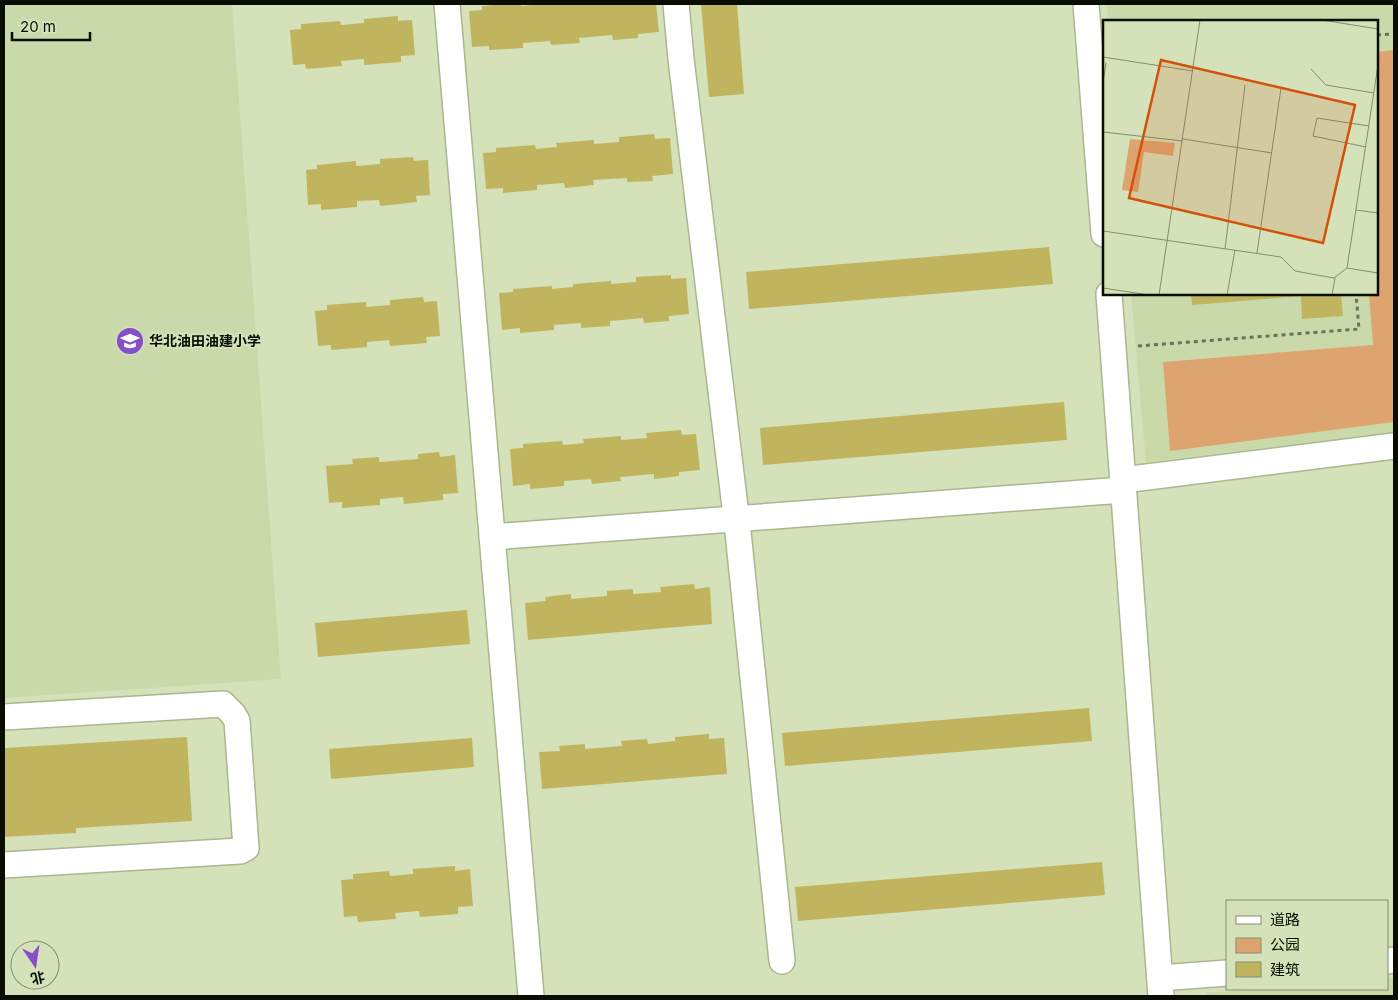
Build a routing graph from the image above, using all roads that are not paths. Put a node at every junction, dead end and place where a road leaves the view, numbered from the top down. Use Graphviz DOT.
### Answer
graph roads {
  1 [pos="447,4"];
  2 [pos="676,4"];
  3 [pos="1086,4"];
  4 [pos="1103,221"];
  5 [pos="1109,295"];
  6 [pos="1394,446"];
  7 [pos="1123,485"];
  8 [pos="736,519"];
  9 [pos="492,537"];
  10 [pos="4,717"];
  11 [pos="4,865"];
  12 [pos="782,961"];
  13 [pos="1226,973"];
  14 [pos="1161,987"];
  15 [pos="531,996"];
  1 -- 9 [label="street"];
  2 -- 8 [label="street"];
  3 -- 4 [label="street"];
  5 -- 7 [label="street"];
  6 -- 7 [label="street"];
  7 -- 8 [label="street"];
  7 -- 14 [label="street"];
  8 -- 9 [label="street"];
  8 -- 12 [label="street"];
  9 -- 15 [label="street"];
  10 -- 11 [label="street"];
  13 -- 14 [label="street"];
}
